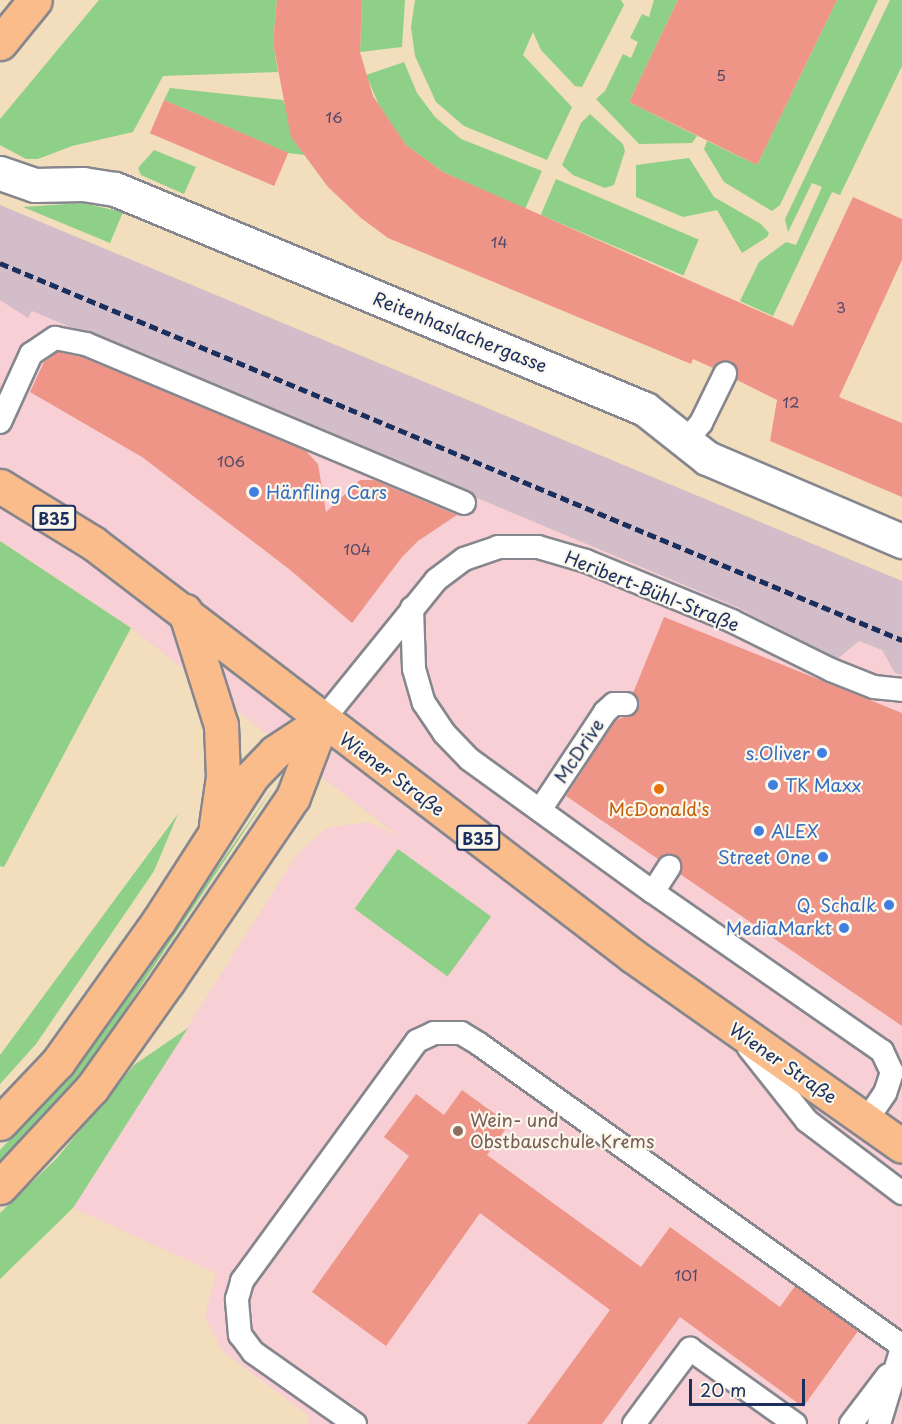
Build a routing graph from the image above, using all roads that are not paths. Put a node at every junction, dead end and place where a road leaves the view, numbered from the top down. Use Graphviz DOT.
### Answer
graph roads {
  1 [pos="35,0"];
  2 [pos="0,43"];
  3 [pos="0,174"];
  4 [pos="725,374"];
  5 [pos="0,422"];
  6 [pos="685,442"];
  7 [pos="0,486"];
  8 [pos="464,503"];
  9 [pos="902,542"];
  10 [pos="412,608"];
  11 [pos="184,610"];
  12 [pos="902,690"];
  13 [pos="626,704"];
  14 [pos="322,721"];
  15 [pos="540,810"];
  16 [pos="215,832"];
  17 [pos="669,867"];
  18 [pos="653,892"];
  19 [pos="734,1028"];
  20 [pos="866,1121"];
  21 [pos="0,1123"];
  22 [pos="902,1146"];
  23 [pos="0,1187"];
  24 [pos="902,1193"];
  25 [pos="901,1352"];
  26 [pos="345,1421"];
  27 [pos="634,1424"];
  28 [pos="795,1424"];
  29 [pos="851,1424"];
  30 [pos="879,1424"];
  1 -- 2 [label="main road"];
  3 -- 6 [label="street, Reitenhaslachergasse"];
  4 -- 6 [label="lane"];
  5 -- 8 [label="lane"];
  6 -- 9 [label="street, Reitenhaslachergasse"];
  7 -- 11 [label="main road, Wiener Straße / B35"];
  10 -- 12 [label="lane, Heribert-Bühl-Straße"];
  10 -- 14 [label="lane, Heribert-Bühl-Straße"];
  10 -- 15 [label="lane"];
  11 -- 14 [label="main road, Wiener Straße / B35"];
  11 -- 16 [label="main road"];
  13 -- 15 [label="lane, McDrive"];
  14 -- 16 [label="main road"];
  14 -- 19 [label="main road, Wiener Straße / B35"];
  14 -- 23 [label="main road"];
  15 -- 18 [label="lane"];
  16 -- 21 [label="main road"];
  17 -- 18 [label="lane"];
  18 -- 20 [label="lane"];
  19 -- 20 [label="main road, Wiener Straße / B35"];
  19 -- 24 [label="lane"];
  20 -- 22 [label="main road, Wiener Straße / B35"];
  25 -- 26 [label="lane"];
  25 -- 29 [label="lane"];
  25 -- 30 [label="lane"];
  27 -- 28 [label="lane"];
}
